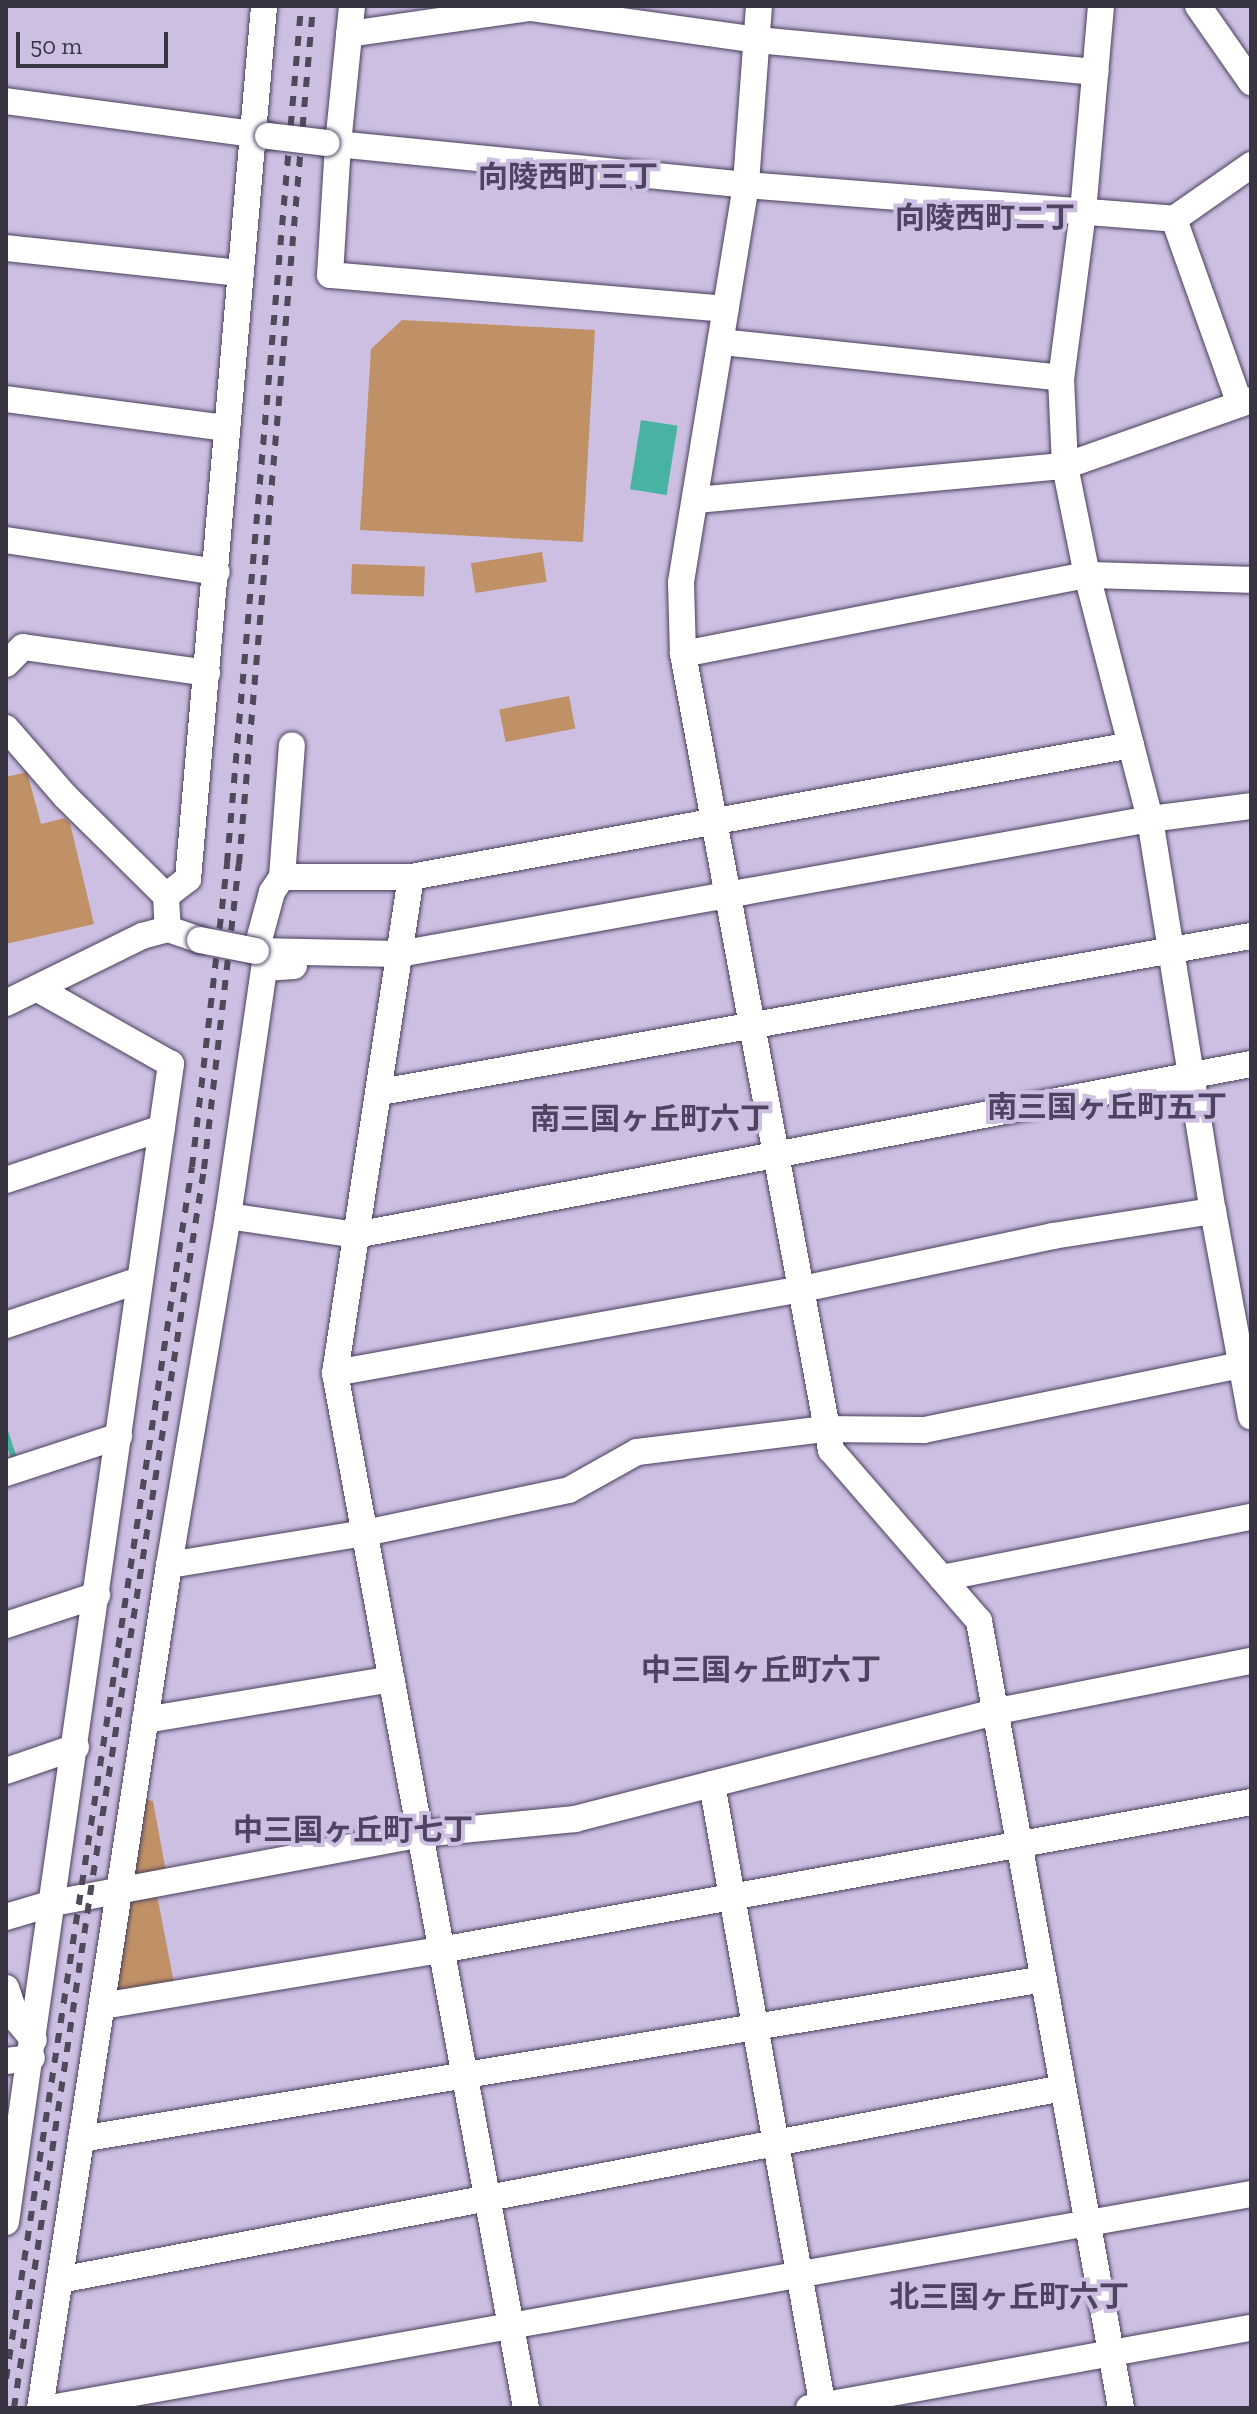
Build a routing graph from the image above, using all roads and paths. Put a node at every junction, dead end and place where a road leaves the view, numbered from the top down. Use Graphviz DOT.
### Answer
graph roads {
  1 [pos="264,6"];
  2 [pos="352,6"];
  3 [pos="759,6"];
  4 [pos="1101,6"];
  5 [pos="1198,6"];
  6 [pos="349,34"];
  7 [pos="757,40"];
  8 [pos="1095,72"];
  9 [pos="1251,82"];
  10 [pos="6,101"];
  11 [pos="260,135"];
  12 [pos="332,144"];
  13 [pos="1251,165"];
  14 [pos="746,185"];
  15 [pos="1083,212"];
  16 [pos="1174,219"];
  17 [pos="6,248"];
  18 [pos="241,273"];
  19 [pos="726,309"];
  20 [pos="721,342"];
  21 [pos="1061,378"];
  22 [pos="6,399"];
  23 [pos="1246,402"];
  24 [pos="227,428"];
  25 [pos="1065,466"];
  26 [pos="696,500"];
  27 [pos="6,540"];
  28 [pos="217,572"];
  29 [pos="1087,575"];
  30 [pos="1251,580"];
  31 [pos="683,654"];
  32 [pos="6,664"];
  33 [pos="207,673"];
  34 [pos="6,728"];
  35 [pos="292,745"];
  36 [pos="1131,745"];
  37 [pos="1251,806"];
  38 [pos="1150,819"];
  39 [pos="714,821"];
  40 [pos="282,877"];
  41 [pos="411,877"];
  42 [pos="166,896"];
  43 [pos="727,896"];
  44 [pos="168,929"];
  45 [pos="1251,936"];
  46 [pos="256,951"];
  47 [pos="1169,951"];
  48 [pos="366,952"];
  49 [pos="399,954"];
  50 [pos="38,989"];
  51 [pos="6,1003"];
  52 [pos="753,1027"];
  53 [pos="1251,1064"];
  54 [pos="1191,1076"];
  55 [pos="381,1092"];
  56 [pos="162,1128"];
  57 [pos="777,1152"];
  58 [pos="6,1180"];
  59 [pos="1213,1211"];
  60 [pos="228,1216"];
  61 [pos="356,1235"];
  62 [pos="140,1280"];
  63 [pos="802,1289"];
  64 [pos="6,1325"];
  65 [pos="1247,1364"];
  66 [pos="335,1373"];
  67 [pos="1251,1417"];
  68 [pos="824,1429"];
  69 [pos="119,1436"];
  70 [pos="6,1473"];
  71 [pos="1251,1517"];
  72 [pos="365,1533"];
  73 [pos="169,1565"];
  74 [pos="942,1578"];
  75 [pos="97,1595"];
  76 [pos="6,1625"];
  77 [pos="1251,1661"];
  78 [pos="392,1679"];
  79 [pos="998,1711"];
  80 [pos="145,1720"];
  81 [pos="76,1747"];
  82 [pos="6,1771"];
  83 [pos="712,1784"];
  84 [pos="1251,1802"];
  85 [pos="420,1834"];
  86 [pos="1020,1846"];
  87 [pos="118,1890"];
  88 [pos="733,1896"];
  89 [pos="53,1903"];
  90 [pos="6,1917"];
  91 [pos="441,1950"];
  92 [pos="1044,1979"];
  93 [pos="6,1988"];
  94 [pos="102,2006"];
  95 [pos="756,2027"];
  96 [pos="24,2053"];
  97 [pos="465,2075"];
  98 [pos="1063,2088"];
  99 [pos="81,2139"];
  100 [pos="776,2143"];
  101 [pos="1251,2194"];
  102 [pos="487,2198"];
  103 [pos="6,2216"];
  104 [pos="1088,2224"];
  105 [pos="800,2275"];
  106 [pos="60,2280"];
  107 [pos="511,2324"];
  108 [pos="1251,2328"];
  109 [pos="1112,2354"];
  110 [pos="818,2407"];
  111 [pos="40,2408"];
  112 [pos="50,2408"];
  113 [pos="526,2408"];
  114 [pos="1121,2408"];
  1 -- 11 [label="street"];
  2 -- 6 [label="street"];
  3 -- 7 [label="street"];
  4 -- 8 [label="street"];
  5 -- 9 [label="street"];
  6 -- 7 [label="street"];
  6 -- 12 [label="street"];
  7 -- 8 [label="street"];
  7 -- 14 [label="street"];
  8 -- 15 [label="street"];
  10 -- 11 [label="street"];
  11 -- 12 [label="street, bridge"];
  11 -- 18 [label="street"];
  12 -- 14 [label="street"];
  12 -- 19 [label="street"];
  13 -- 16 [label="street"];
  14 -- 15 [label="street"];
  14 -- 19 [label="street"];
  15 -- 16 [label="street"];
  15 -- 21 [label="street"];
  16 -- 23 [label="street"];
  17 -- 18 [label="street"];
  18 -- 24 [label="street"];
  19 -- 20 [label="street"];
  20 -- 21 [label="street"];
  20 -- 26 [label="street"];
  21 -- 25 [label="street"];
  22 -- 24 [label="street"];
  23 -- 25 [label="street"];
  24 -- 28 [label="street"];
  25 -- 26 [label="street"];
  25 -- 29 [label="street"];
  26 -- 31 [label="street"];
  27 -- 28 [label="street"];
  28 -- 33 [label="street"];
  29 -- 30 [label="street"];
  29 -- 31 [label="street"];
  29 -- 36 [label="street"];
  31 -- 39 [label="street"];
  32 -- 33 [label="street"];
  33 -- 42 [label="street"];
  34 -- 42 [label="street"];
  35 -- 40 [label="street"];
  36 -- 38 [label="street"];
  36 -- 39 [label="street"];
  37 -- 38 [label="street"];
  38 -- 43 [label="street"];
  38 -- 47 [label="street"];
  39 -- 41 [label="street"];
  39 -- 43 [label="street"];
  40 -- 41 [label="street"];
  40 -- 46 [label="street"];
  41 -- 49 [label="street"];
  42 -- 44 [label="street"];
  43 -- 49 [label="street"];
  43 -- 52 [label="street"];
  44 -- 46 [label="street, bridge"];
  44 -- 50 [label="street"];
  45 -- 47 [label="street"];
  46 -- 48 [label="street"];
  47 -- 52 [label="street"];
  47 -- 54 [label="street"];
  48 -- 49 [label="street"];
  48 -- 60 [label="street"];
  49 -- 55 [label="street"];
  50 -- 51 [label="street"];
  50 -- 56 [label="street"];
  52 -- 55 [label="street"];
  52 -- 57 [label="street"];
  53 -- 54 [label="street"];
  54 -- 57 [label="street"];
  54 -- 59 [label="street"];
  55 -- 61 [label="street"];
  56 -- 58 [label="street"];
  56 -- 62 [label="street"];
  57 -- 61 [label="street"];
  57 -- 63 [label="street"];
  59 -- 63 [label="street"];
  59 -- 65 [label="street"];
  60 -- 61 [label="street"];
  60 -- 73 [label="street"];
  61 -- 66 [label="street"];
  62 -- 64 [label="street"];
  62 -- 69 [label="street"];
  63 -- 66 [label="street"];
  63 -- 68 [label="street"];
  65 -- 67 [label="street"];
  65 -- 68 [label="street"];
  66 -- 72 [label="street"];
  68 -- 72 [label="street"];
  68 -- 74 [label="street"];
  69 -- 70 [label="street"];
  69 -- 75 [label="street"];
  71 -- 74 [label="street"];
  72 -- 73 [label="street"];
  72 -- 78 [label="street"];
  73 -- 80 [label="street"];
  74 -- 79 [label="street"];
  75 -- 76 [label="street"];
  75 -- 81 [label="street"];
  77 -- 79 [label="street"];
  78 -- 80 [label="street"];
  78 -- 85 [label="street"];
  79 -- 83 [label="street"];
  79 -- 86 [label="street"];
  80 -- 87 [label="street"];
  81 -- 82 [label="street"];
  81 -- 89 [label="street"];
  83 -- 85 [label="street"];
  83 -- 88 [label="street"];
  84 -- 86 [label="street"];
  85 -- 87 [label="street"];
  85 -- 91 [label="street"];
  86 -- 88 [label="street"];
  86 -- 92 [label="street"];
  87 -- 89 [label="street"];
  87 -- 94 [label="street"];
  88 -- 91 [label="street"];
  88 -- 95 [label="street"];
  89 -- 90 [label="street"];
  89 -- 96 [label="street"];
  91 -- 94 [label="street"];
  91 -- 97 [label="street"];
  92 -- 95 [label="street"];
  92 -- 98 [label="street"];
  93 -- 96 [label="street"];
  94 -- 99 [label="street"];
  95 -- 97 [label="street"];
  95 -- 100 [label="street"];
  96 -- 103 [label="street"];
  97 -- 99 [label="street"];
  97 -- 102 [label="street"];
  98 -- 100 [label="street"];
  98 -- 104 [label="street"];
  99 -- 106 [label="street"];
  100 -- 102 [label="street"];
  100 -- 105 [label="street"];
  101 -- 104 [label="street"];
  102 -- 106 [label="street"];
  102 -- 107 [label="street"];
  104 -- 105 [label="street"];
  104 -- 109 [label="street"];
  105 -- 107 [label="street"];
  105 -- 110 [label="street"];
  106 -- 111 [label="street"];
  107 -- 112 [label="street"];
  107 -- 113 [label="street"];
  108 -- 109 [label="street"];
  109 -- 110 [label="street"];
  109 -- 114 [label="street"];
}
